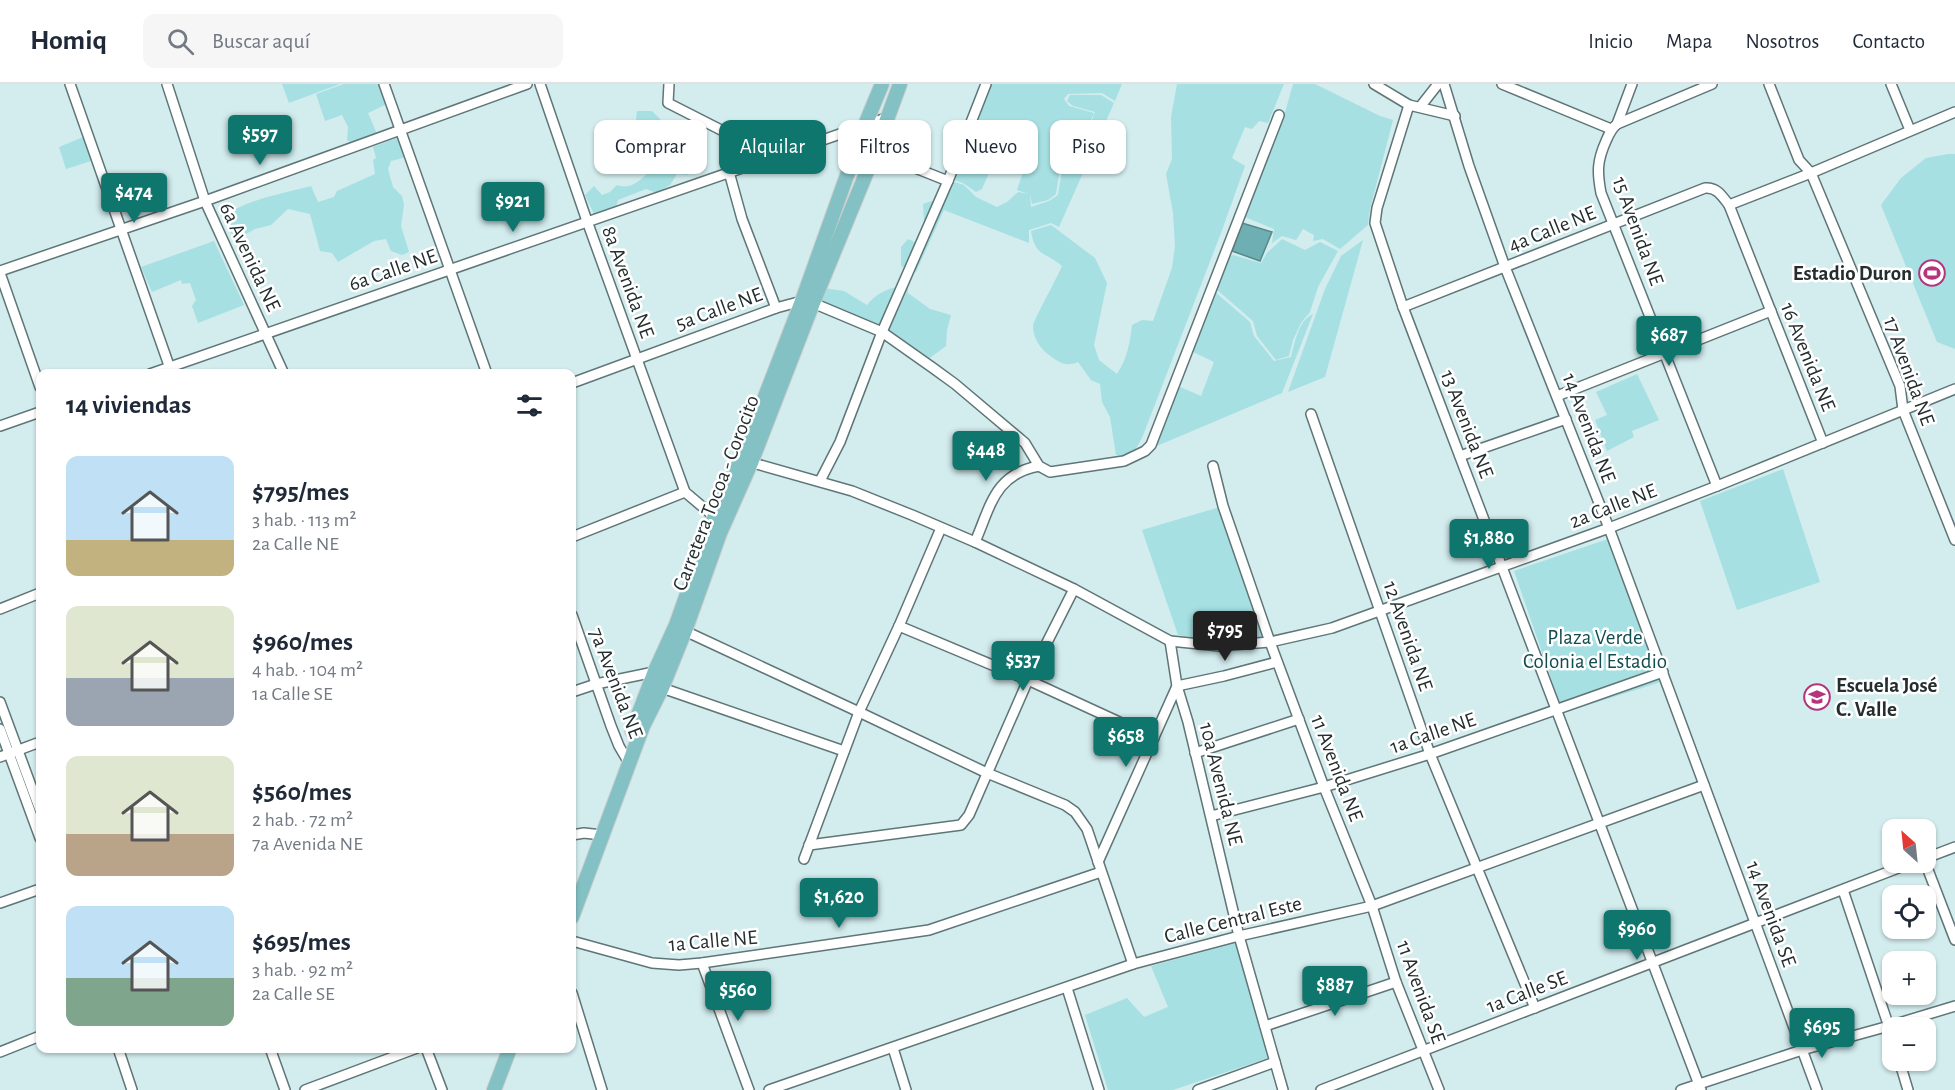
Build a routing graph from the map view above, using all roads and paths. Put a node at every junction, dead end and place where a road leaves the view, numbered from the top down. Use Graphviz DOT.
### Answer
graph roads {
  1 [pos="70,84"];
  2 [pos="167,84"];
  3 [pos="384,84"];
  4 [pos="527,84"];
  5 [pos="540,84"];
  6 [pos="669,84"];
  7 [pos="882,84"];
  8 [pos="900,84"];
  9 [pos="986,84"];
  10 [pos="1374,84"];
  11 [pos="1438,84"];
  12 [pos="1444,84"];
  13 [pos="1502,84"];
  14 [pos="1632,84"];
  15 [pos="1712,84"];
  16 [pos="1769,84"];
  17 [pos="1891,84"];
  18 [pos="1408,105"];
  19 [pos="1420,108"];
  20 [pos="1955,112"];
  21 [pos="1279,115"];
  22 [pos="1455,116"];
  23 [pos="886,118"];
  24 [pos="867,120"];
  25 [pos="880,120"];
  26 [pos="1614,127"];
  27 [pos="719,129"];
  28 [pos="401,130"];
  29 [pos="1910,130"];
  30 [pos="1811,173"];
  31 [pos="723,174"];
  32 [pos="730,174"];
  33 [pos="849,174"];
  34 [pos="865,174"];
  35 [pos="930,174"];
  36 [pos="948,181"];
  37 [pos="1714,189"];
  38 [pos="204,201"];
  39 [pos="1729,205"];
  40 [pos="587,221"];
  41 [pos="1613,224"];
  42 [pos="122,230"];
  43 [pos="1505,267"];
  44 [pos="450,269"];
  45 [pos="0,272"];
  46 [pos="807,302"];
  47 [pos="1403,307"];
  48 [pos="776,308"];
  49 [pos="1770,311"];
  50 [pos="882,332"];
  51 [pos="266,333"];
  52 [pos="1665,354"];
  53 [pos="637,358"];
  54 [pos="171,369"];
  55 [pos="174,369"];
  56 [pos="283,369"];
  57 [pos="485,369"];
  58 [pos="36,376"];
  59 [pos="576,381"];
  60 [pos="1955,389"];
  61 [pos="1557,396"];
  62 [pos="1903,410"];
  63 [pos="36,412"];
  64 [pos="1311,414"];
  65 [pos="1566,419"];
  66 [pos="0,426"];
  67 [pos="1822,443"];
  68 [pos="1460,456"];
  69 [pos="746,461"];
  70 [pos="1214,465"];
  71 [pos="1040,466"];
  72 [pos="820,481"];
  73 [pos="1717,486"];
  74 [pos="685,492"];
  75 [pos="719,520"];
  76 [pos="941,528"];
  77 [pos="1609,528"];
  78 [pos="576,535"];
  79 [pos="1955,540"];
  80 [pos="975,542"];
  81 [pos="1502,566"];
  82 [pos="1074,589"];
  83 [pos="36,595"];
  84 [pos="0,609"];
  85 [pos="1379,610"];
  86 [pos="576,626"];
  87 [pos="899,626"];
  88 [pos="685,631"];
  89 [pos="1170,641"];
  90 [pos="1270,642"];
  91 [pos="1277,662"];
  92 [pos="669,670"];
  93 [pos="655,671"];
  94 [pos="1663,672"];
  95 [pos="1028,680"];
  96 [pos="596,684"];
  97 [pos="1178,686"];
  98 [pos="662,688"];
  99 [pos="576,691"];
  100 [pos="0,702"];
  101 [pos="1556,709"];
  102 [pos="859,712"];
  103 [pos="1299,719"];
  104 [pos="0,729"];
  105 [pos="1154,738"];
  106 [pos="36,744"];
  107 [pos="843,751"];
  108 [pos="1195,753"];
  109 [pos="9,754"];
  110 [pos="1430,754"];
  111 [pos="626,758"];
  112 [pos="987,773"];
  113 [pos="1704,784"];
  114 [pos="1324,787"];
  115 [pos="36,803"];
  116 [pos="1211,816"];
  117 [pos="1599,823"];
  118 [pos="36,827"];
  119 [pos="598,834"];
  120 [pos="576,835"];
  121 [pos="809,845"];
  122 [pos="1955,847"];
  123 [pos="1936,854"];
  124 [pos="804,859"];
  125 [pos="1098,862"];
  126 [pos="1478,867"];
  127 [pos="1101,872"];
  128 [pos="1886,873"];
  129 [pos="1929,873"];
  130 [pos="576,886"];
  131 [pos="36,890"];
  132 [pos="1843,890"];
  133 [pos="0,903"];
  134 [pos="576,904"];
  135 [pos="1372,906"];
  136 [pos="1755,923"];
  137 [pos="1239,936"];
  138 [pos="1955,940"];
  139 [pos="576,942"];
  140 [pos="702,963"];
  141 [pos="1653,963"];
  142 [pos="1133,964"];
  143 [pos="1396,982"];
  144 [pos="1067,988"];
  145 [pos="1955,1005"];
  146 [pos="576,1006"];
  147 [pos="1535,1008"];
  148 [pos="1887,1017"];
  149 [pos="1918,1017"];
  150 [pos="1265,1026"];
  151 [pos="1882,1028"];
  152 [pos="36,1038"];
  153 [pos="893,1048"];
  154 [pos="1802,1050"];
  155 [pos="1423,1051"];
  156 [pos="0,1052"];
  157 [pos="120,1053"];
  158 [pos="272,1053"];
  159 [pos="404,1053"];
  160 [pos="428,1053"];
  161 [pos="508,1053"];
  162 [pos="517,1053"];
  163 [pos="1275,1062"];
  164 [pos="1902,1071"];
  165 [pos="1700,1087"];
  166 [pos="132,1090"];
  167 [pos="285,1090"];
  168 [pos="305,1090"];
  169 [pos="442,1090"];
  170 [pos="494,1090"];
  171 [pos="504,1090"];
  172 [pos="602,1090"];
  173 [pos="749,1090"];
  174 [pos="769,1090"];
  175 [pos="906,1090"];
  176 [pos="1099,1090"];
  177 [pos="1198,1090"];
  178 [pos="1283,1090"];
  179 [pos="1321,1090"];
  180 [pos="1439,1090"];
  181 [pos="1681,1090"];
  182 [pos="1817,1090"];
  183 [pos="1908,1090"];
  1 -- 42 [label="street"];
  2 -- 38 [label="street, 6a Avenida NE"];
  3 -- 28 [label="street"];
  4 -- 28 [label="street"];
  5 -- 40 [label="street, 8a Avenida NE"];
  6 -- 27 [label="street"];
  7 -- 24 [label="main road, Carretera Tocoa - Corocito"];
  8 -- 23 [label="main road, Carretera Tocoa - Corocito"];
  9 -- 36 [label="street"];
  10 -- 18 [label="street"];
  11 -- 19 [label="street"];
  12 -- 22 [label="street, 14 Avenida NE"];
  13 -- 26 [label="street"];
  14 -- 26 [label="street, 15 Avenida NE"];
  15 -- 26 [label="street"];
  16 -- 30 [label="street, 17 Avenida NE"];
  17 -- 29 [label="street"];
  18 -- 19 [label="street"];
  18 -- 47 [label="street, 13 Avenida NE"];
  19 -- 22 [label="street"];
  20 -- 29 [label="street"];
  21 -- 71 [label="street"];
  22 -- 43 [label="street, 14 Avenida NE"];
  23 -- 25 [label="street, 6a Calle NE"];
  26 -- 41 [label="street, 15 Avenida NE"];
  28 -- 38 [label="street"];
  28 -- 44 [label="street"];
  29 -- 30 [label="street"];
  30 -- 39 [label="street"];
  30 -- 62 [label="street, 17 Avenida NE"];
  31 -- 40 [label="street, 6a Calle NE"];
  32 -- 48 [label="street"];
  33 -- 46 [label="main road, Carretera Tocoa - Corocito"];
  34 -- 46 [label="main road, Carretera Tocoa - Corocito"];
  35 -- 36 [label="street"];
  36 -- 50 [label="street"];
  37 -- 39 [label="street, 16 Avenida NE"];
  37 -- 41 [label="street, 4a Calle NE"];
  38 -- 42 [label="street"];
  38 -- 51 [label="street, 6a Avenida NE"];
  39 -- 49 [label="street, 16 Avenida NE"];
  40 -- 44 [label="street, 6a Calle NE"];
  40 -- 53 [label="street, 8a Avenida NE"];
  41 -- 43 [label="street, 4a Calle NE"];
  41 -- 52 [label="street, 15 Avenida NE"];
  42 -- 45 [label="street"];
  42 -- 54 [label="street"];
  43 -- 47 [label="street, 4a Calle NE"];
  43 -- 61 [label="street, 14 Avenida NE"];
  44 -- 51 [label="street, 6a Calle NE"];
  44 -- 57 [label="street"];
  45 -- 58 [label="street"];
  46 -- 48 [label="street, 5a Calle NE"];
  46 -- 50 [label="street"];
  46 -- 69 [label="main road, Carretera Tocoa - Corocito"];
  47 -- 68 [label="street, 13 Avenida NE"];
  48 -- 53 [label="street, 5a Calle NE"];
  49 -- 52 [label="street"];
  49 -- 67 [label="street, 16 Avenida NE"];
  50 -- 71 [label="street"];
  50 -- 72 [label="street"];
  51 -- 55 [label="street, 6a Calle NE"];
  51 -- 56 [label="street, 6a Avenida NE"];
  52 -- 61 [label="street"];
  52 -- 73 [label="street, 15 Avenida NE"];
  53 -- 59 [label="street, 5a Calle NE"];
  53 -- 74 [label="street, 8a Avenida NE"];
  60 -- 62 [label="street, 2a Calle NE"];
  61 -- 65 [label="street, 14 Avenida NE"];
  62 -- 67 [label="street, 2a Calle NE"];
  62 -- 79 [label="street, 17 Avenida NE"];
  63 -- 66 [label="street"];
  64 -- 85 [label="street, 12 Avenida NE"];
  65 -- 68 [label="street"];
  65 -- 77 [label="street, 14 Avenida NE"];
  67 -- 73 [label="street, 2a Calle NE"];
  68 -- 81 [label="street, 13 Avenida NE"];
  69 -- 72 [label="street"];
  69 -- 75 [label="main road, Carretera Tocoa - Corocito"];
  70 -- 90 [label="street, 11 Avenida NE"];
  71 -- 80 [label="street"];
  72 -- 76 [label="street"];
  73 -- 77 [label="street, 2a Calle NE"];
  74 -- 75 [label="street"];
  74 -- 78 [label="street"];
  75 -- 88 [label="main road, Carretera Tocoa - Corocito"];
  75 -- 93 [label="main road, Carretera Tocoa - Corocito"];
  76 -- 80 [label="street"];
  76 -- 87 [label="street"];
  77 -- 81 [label="street, 2a Calle NE"];
  77 -- 94 [label="street, 14 Avenida NE"];
  80 -- 82 [label="street"];
  81 -- 85 [label="street, 2a Calle NE"];
  81 -- 101 [label="street, 13 Avenida NE"];
  82 -- 89 [label="street"];
  82 -- 95 [label="street"];
  83 -- 84 [label="street"];
  85 -- 90 [label="street, 2a Calle NE"];
  85 -- 110 [label="street, 12 Avenida NE"];
  86 -- 96 [label="street, 7a Avenida NE"];
  87 -- 95 [label="street"];
  87 -- 102 [label="street"];
  88 -- 92 [label="main road, Carretera Tocoa - Corocito"];
  88 -- 102 [label="street"];
  89 -- 90 [label="street, 2a Calle NE"];
  89 -- 97 [label="street, 10a Avenida NE"];
  90 -- 91 [label="street, 11 Avenida NE"];
  91 -- 97 [label="street"];
  91 -- 103 [label="street, 11 Avenida NE"];
  92 -- 93 [label="street"];
  92 -- 98 [label="main road, Carretera Tocoa - Corocito"];
  93 -- 96 [label="street"];
  93 -- 111 [label="main road, Carretera Tocoa - Corocito"];
  94 -- 101 [label="street, 1a Calle NE"];
  94 -- 113 [label="street, 14 Avenida NE"];
  95 -- 105 [label="street"];
  95 -- 112 [label="street"];
  96 -- 99 [label="street"];
  96 -- 111 [label="street, 7a Avenida NE"];
  97 -- 105 [label="street"];
  97 -- 108 [label="street, 10a Avenida NE"];
  98 -- 107 [label="street"];
  98 -- 111 [label="main road, Carretera Tocoa - Corocito"];
  100 -- 109 [label="street"];
  101 -- 110 [label="street, 1a Calle NE"];
  101 -- 117 [label="street, 13 Avenida NE"];
  102 -- 107 [label="street"];
  102 -- 112 [label="street"];
  103 -- 108 [label="street"];
  103 -- 114 [label="street, 11 Avenida NE"];
  104 -- 109 [label="street"];
  105 -- 125 [label="street"];
  106 -- 109 [label="street"];
  107 -- 121 [label="street"];
  108 -- 116 [label="street, 10a Avenida NE"];
  109 -- 115 [label="street"];
  109 -- 118 [label="street"];
  110 -- 114 [label="street, 1a Calle NE"];
  110 -- 126 [label="street, 12 Avenida NE"];
  111 -- 119 [label="main road, Carretera Tocoa - Corocito"];
  112 -- 121 [label="street"];
  112 -- 125 [label="street"];
  113 -- 117 [label="street, Calle Central Este"];
  113 -- 136 [label="street, 14 Avenida SE"];
  114 -- 116 [label="street, 1a Calle NE"];
  114 -- 135 [label="street, 11 Avenida NE"];
  116 -- 137 [label="street, 10a Avenida NE"];
  117 -- 126 [label="street, Calle Central Este"];
  117 -- 141 [label="street, 13 Avenida NE"];
  119 -- 120 [label="street"];
  119 -- 130 [label="main road, Carretera Tocoa - Corocito"];
  119 -- 134 [label="main road, Carretera Tocoa - Corocito"];
  121 -- 124 [label="street"];
  122 -- 123 [label="street"];
  125 -- 127 [label="street"];
  126 -- 135 [label="street, Calle Central Este"];
  126 -- 147 [label="street, 12 Avenida NE"];
  127 -- 140 [label="street, 1a Calle NE"];
  127 -- 142 [label="street"];
  128 -- 132 [label="street, 1a Calle SE"];
  129 -- 138 [label="street"];
  131 -- 133 [label="street"];
  132 -- 136 [label="street, 1a Calle SE"];
  132 -- 148 [label="street"];
  135 -- 137 [label="street, Calle Central Este"];
  135 -- 143 [label="street, 11 Avenida SE"];
  136 -- 141 [label="street, 1a Calle SE"];
  136 -- 154 [label="street, 14 Avenida SE"];
  137 -- 142 [label="street, Calle Central Este"];
  137 -- 150 [label="street, 10a Avenida NE"];
  139 -- 140 [label="street, 1a Calle NE"];
  140 -- 173 [label="street"];
  141 -- 147 [label="street, 1a Calle SE"];
  141 -- 165 [label="street, 13 Avenida NE"];
  142 -- 144 [label="street, Calle Central Este"];
  143 -- 150 [label="street"];
  143 -- 155 [label="street, 11 Avenida SE"];
  144 -- 153 [label="street, Calle Central Este"];
  144 -- 176 [label="street"];
  145 -- 149 [label="street"];
  146 -- 172 [label="street"];
  147 -- 155 [label="street, 1a Calle SE"];
  150 -- 163 [label="street, 10a Avenida NE"];
  151 -- 154 [label="street"];
  152 -- 156 [label="street"];
  153 -- 174 [label="street, Calle Central Este"];
  153 -- 175 [label="street"];
  154 -- 165 [label="street"];
  154 -- 182 [label="street, 14 Avenida SE"];
  155 -- 179 [label="street, 1a Calle SE"];
  155 -- 180 [label="street, 11 Avenida SE"];
  157 -- 166 [label="street"];
  158 -- 167 [label="street"];
  159 -- 168 [label="street"];
  160 -- 169 [label="street"];
  161 -- 170 [label="main road"];
  162 -- 171 [label="main road"];
  163 -- 177 [label="street"];
  163 -- 178 [label="street, 10a Avenida NE"];
  164 -- 183 [label="street"];
  165 -- 181 [label="street"];
}
